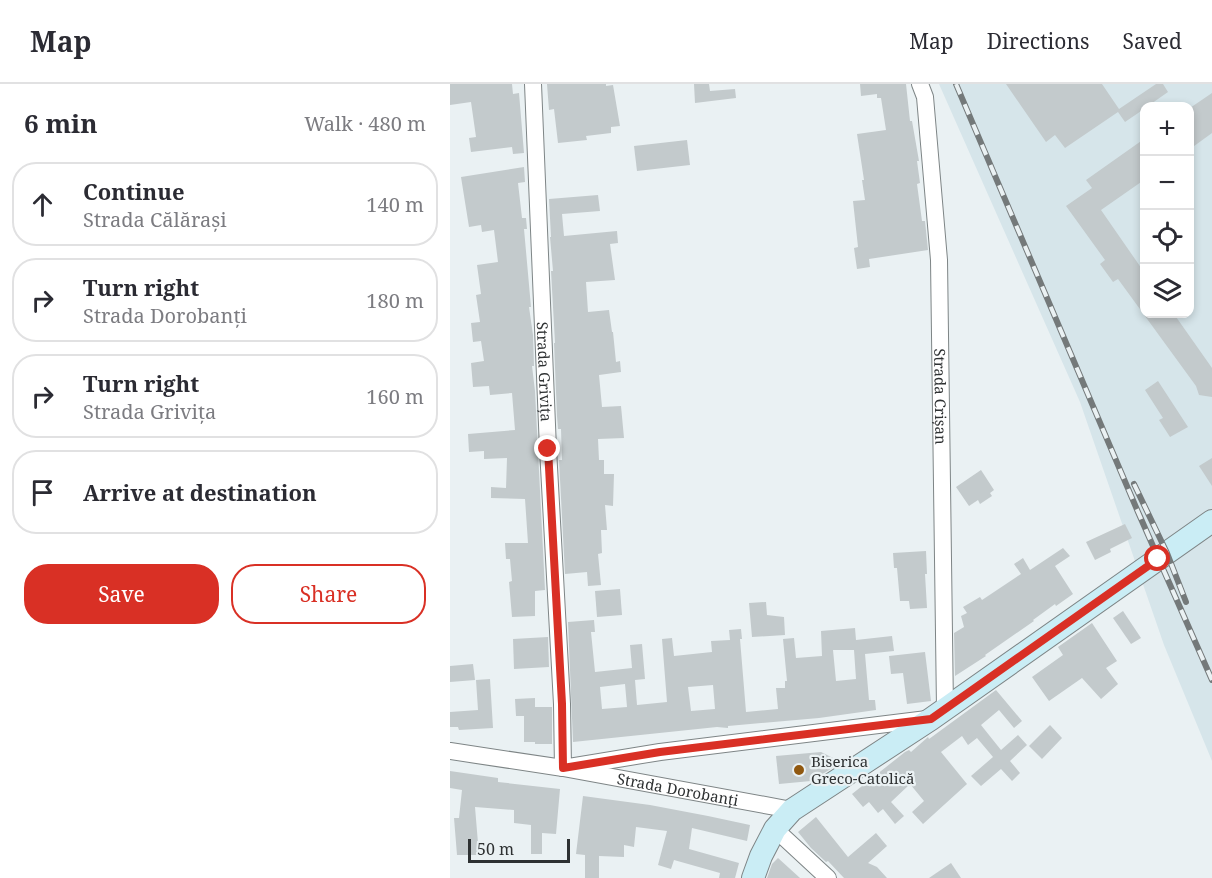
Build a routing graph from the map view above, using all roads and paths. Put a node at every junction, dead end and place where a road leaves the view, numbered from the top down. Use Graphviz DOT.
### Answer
graph roads {
  1 [pos="534,84"];
  2 [pos="920,84"];
  3 [pos="1212,521"];
  4 [pos="938,714"];
  5 [pos="450,751"];
  6 [pos="563,768"];
  7 [pos="792,810"];
  8 [pos="775,829"];
  9 [pos="753,878"];
  10 [pos="828,878"];
  1 -- 6 [label="street, Strada Grivița"];
  2 -- 4 [label="street, Strada Crișan"];
  3 -- 4 [label="main road"];
  4 -- 6 [label="street, Strada Dorobanți"];
  4 -- 7 [label="main road"];
  5 -- 6 [label="street, Strada Dorobanți"];
  6 -- 7 [label="street, Strada Dorobanți"];
  7 -- 8 [label="main road"];
  8 -- 9 [label="main road"];
  8 -- 10 [label="street"];
}
